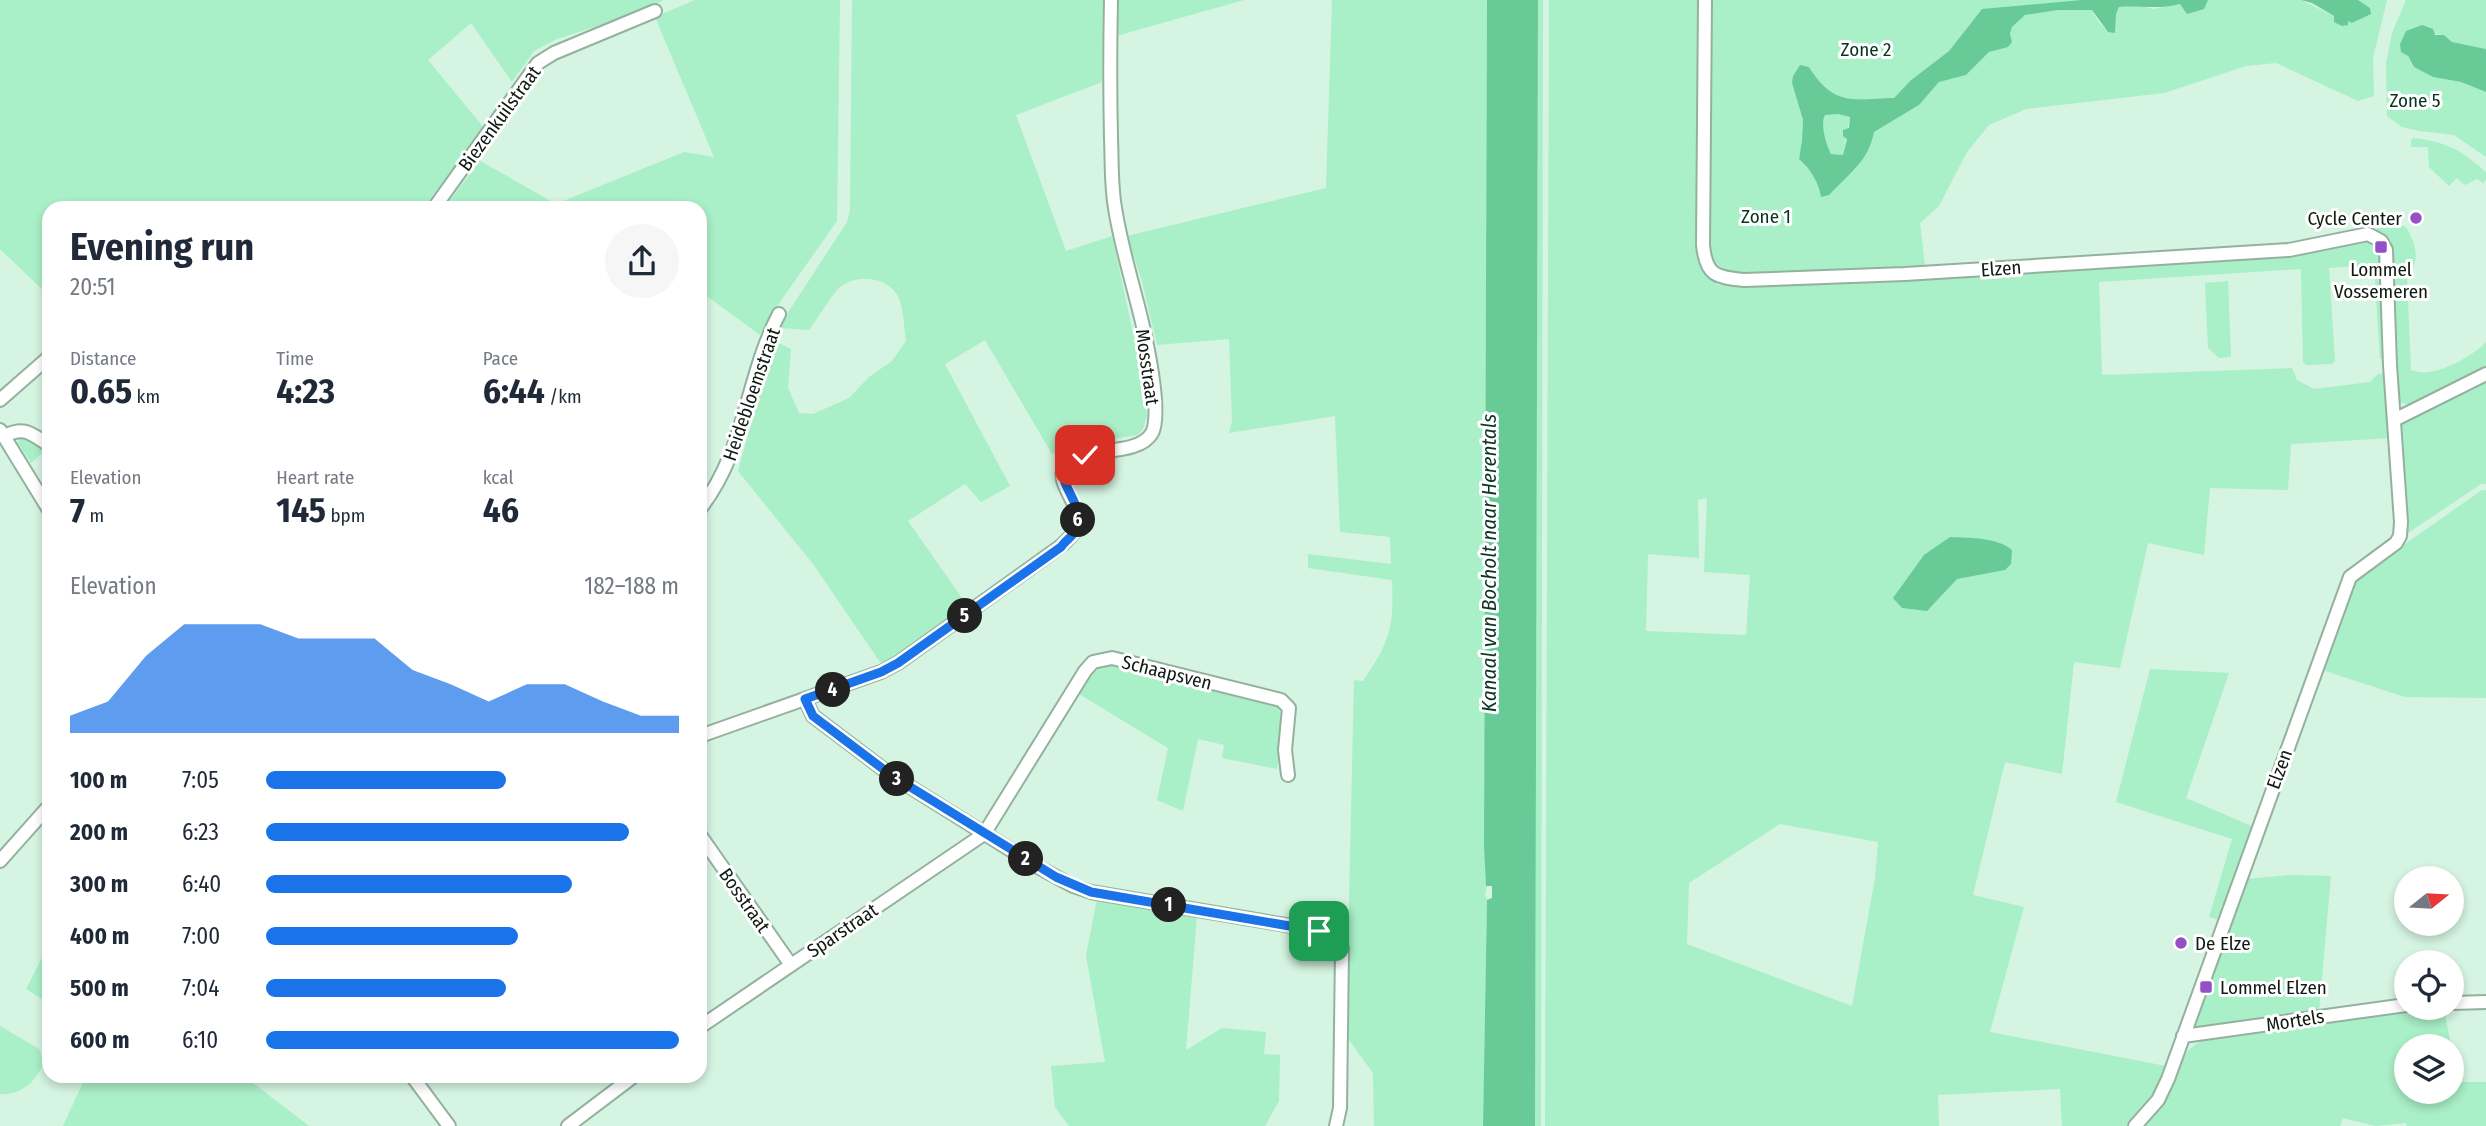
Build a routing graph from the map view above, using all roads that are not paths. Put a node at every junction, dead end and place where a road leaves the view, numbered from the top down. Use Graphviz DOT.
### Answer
graph roads {
  1 [pos="1111,0"];
  2 [pos="1705,0"];
  3 [pos="655,11"];
  4 [pos="439,201"];
  5 [pos="779,314"];
  6 [pos="42,363"];
  7 [pos="2486,373"];
  8 [pos="0,400"];
  9 [pos="2394,420"];
  10 [pos="2,433"];
  11 [pos="42,441"];
  12 [pos="42,499"];
  13 [pos="707,499"];
  14 [pos="805,699"];
  15 [pos="707,734"];
  16 [pos="1288,775"];
  17 [pos="42,814"];
  18 [pos="984,834"];
  19 [pos="707,845"];
  20 [pos="0,861"];
  21 [pos="791,965"];
  22 [pos="2486,1002"];
  23 [pos="2464,1003"];
  24 [pos="2394,1006"];
  25 [pos="707,1022"];
  26 [pos="2183,1037"];
  27 [pos="419,1083"];
  28 [pos="625,1083"];
  29 [pos="449,1126"];
  30 [pos="568,1126"];
  31 [pos="1335,1126"];
  32 [pos="2135,1126"];
  1 -- 14 [label="street, Mosstraat"];
  2 -- 9 [label="street, Elzen"];
  3 -- 4 [label="street, Biezenkuilstraat"];
  5 -- 13 [label="street, Heidebloemstraat"];
  6 -- 8 [label="street"];
  7 -- 9 [label="street"];
  9 -- 26 [label="street, Elzen"];
  10 -- 11 [label="street"];
  10 -- 12 [label="street"];
  14 -- 15 [label="street, Mosstraat"];
  14 -- 18 [label="street"];
  16 -- 18 [label="street, Schaapsven"];
  17 -- 20 [label="street"];
  18 -- 21 [label="street, Sparstraat"];
  18 -- 31 [label="street"];
  19 -- 21 [label="street, Bosstraat"];
  21 -- 25 [label="street, Sparstraat"];
  22 -- 23 [label="street"];
  24 -- 26 [label="street, Mortels"];
  26 -- 32 [label="street, Elzen"];
  27 -- 29 [label="street"];
  28 -- 30 [label="street"];
}
